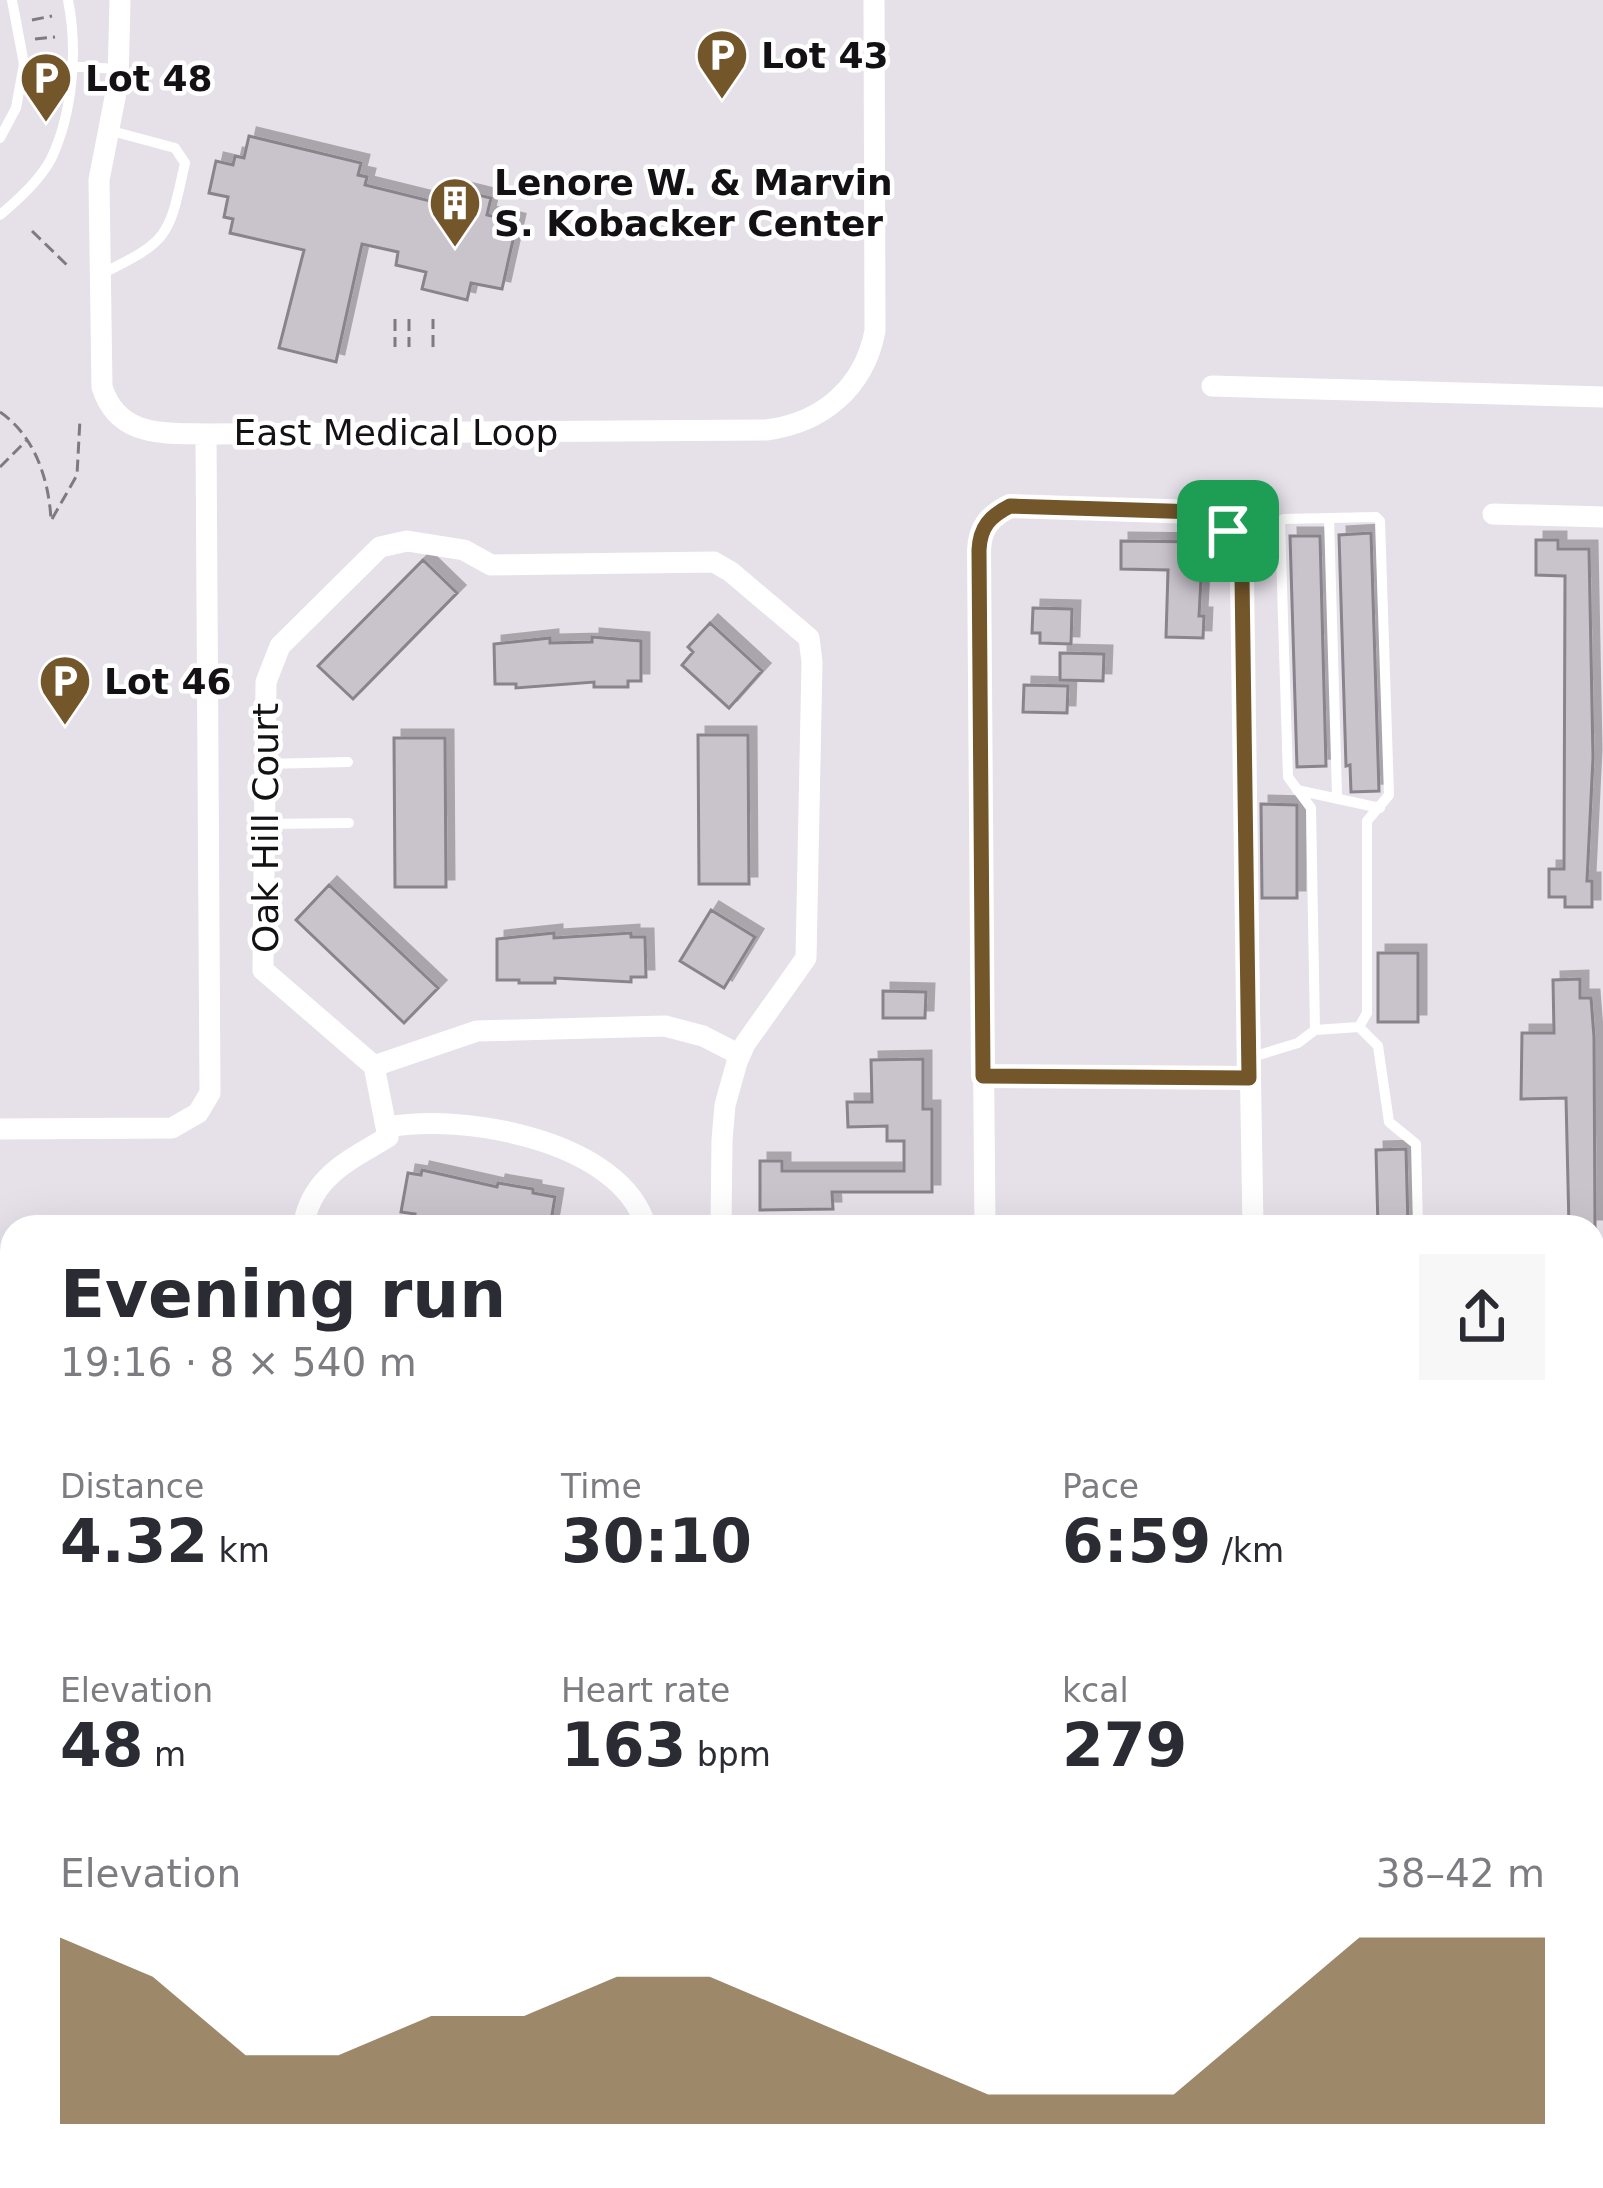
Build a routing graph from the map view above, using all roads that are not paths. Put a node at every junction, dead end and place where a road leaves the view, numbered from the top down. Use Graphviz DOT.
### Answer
graph roads {
  1 [pos="12,0"];
  2 [pos="68,0"];
  3 [pos="120,0"];
  4 [pos="874,0"];
  5 [pos="24,64"];
  6 [pos="75,66"];
  7 [pos="119,69"];
  8 [pos="108,130"];
  9 [pos="0,138"];
  10 [pos="0,215"];
  11 [pos="100,274"];
  12 [pos="1212,386"];
  13 [pos="1603,397"];
  14 [pos="206,434"];
  15 [pos="1493,514"];
  16 [pos="1603,517"];
  17 [pos="1329,518"];
  18 [pos="348,762"];
  19 [pos="265,764"];
  20 [pos="1298,790"];
  21 [pos="1336,796"];
  22 [pos="1380,808"];
  23 [pos="349,823"];
  24 [pos="265,824"];
  25 [pos="1359,1028"];
  26 [pos="1315,1030"];
  27 [pos="740,1055"];
  28 [pos="374,1066"];
  29 [pos="1249,1068"];
  30 [pos="983,1076"];
  31 [pos="389,1127"];
  32 [pos="0,1130"];
  33 [pos="307,1215"];
  34 [pos="640,1215"];
  35 [pos="721,1215"];
  36 [pos="985,1215"];
  37 [pos="1253,1215"];
  38 [pos="1418,1215"];
  1 -- 5 [label="lane"];
  2 -- 6 [label="lane"];
  3 -- 7 [label="street"];
  4 -- 14 [label="street, East Medical Loop"];
  5 -- 6 [label="lane"];
  5 -- 9 [label="lane"];
  6 -- 7 [label="lane"];
  6 -- 10 [label="lane"];
  7 -- 8 [label="street"];
  8 -- 11 [label="street"];
  8 -- 11 [label="lane"];
  11 -- 14 [label="street"];
  12 -- 13 [label="street"];
  14 -- 32 [label="street, East Medical Loop"];
  15 -- 16 [label="street"];
  17 -- 20 [label="lane"];
  17 -- 21 [label="lane"];
  17 -- 22 [label="lane"];
  18 -- 19 [label="lane"];
  19 -- 24 [label="street, Oak Hill Court"];
  19 -- 27 [label="street, Oak Hill Court"];
  20 -- 21 [label="lane"];
  20 -- 26 [label="lane"];
  21 -- 22 [label="lane"];
  22 -- 25 [label="lane"];
  23 -- 24 [label="lane"];
  24 -- 28 [label="street, Oak Hill Court"];
  25 -- 26 [label="lane"];
  25 -- 38 [label="lane"];
  26 -- 29 [label="lane"];
  27 -- 28 [label="street"];
  27 -- 35 [label="street, Oak Hill Court"];
  28 -- 31 [label="street"];
  29 -- 30 [label="street"];
  29 -- 30 [label="street"];
  29 -- 37 [label="street"];
  30 -- 36 [label="street"];
  31 -- 33 [label="street"];
  31 -- 34 [label="street"];
}
